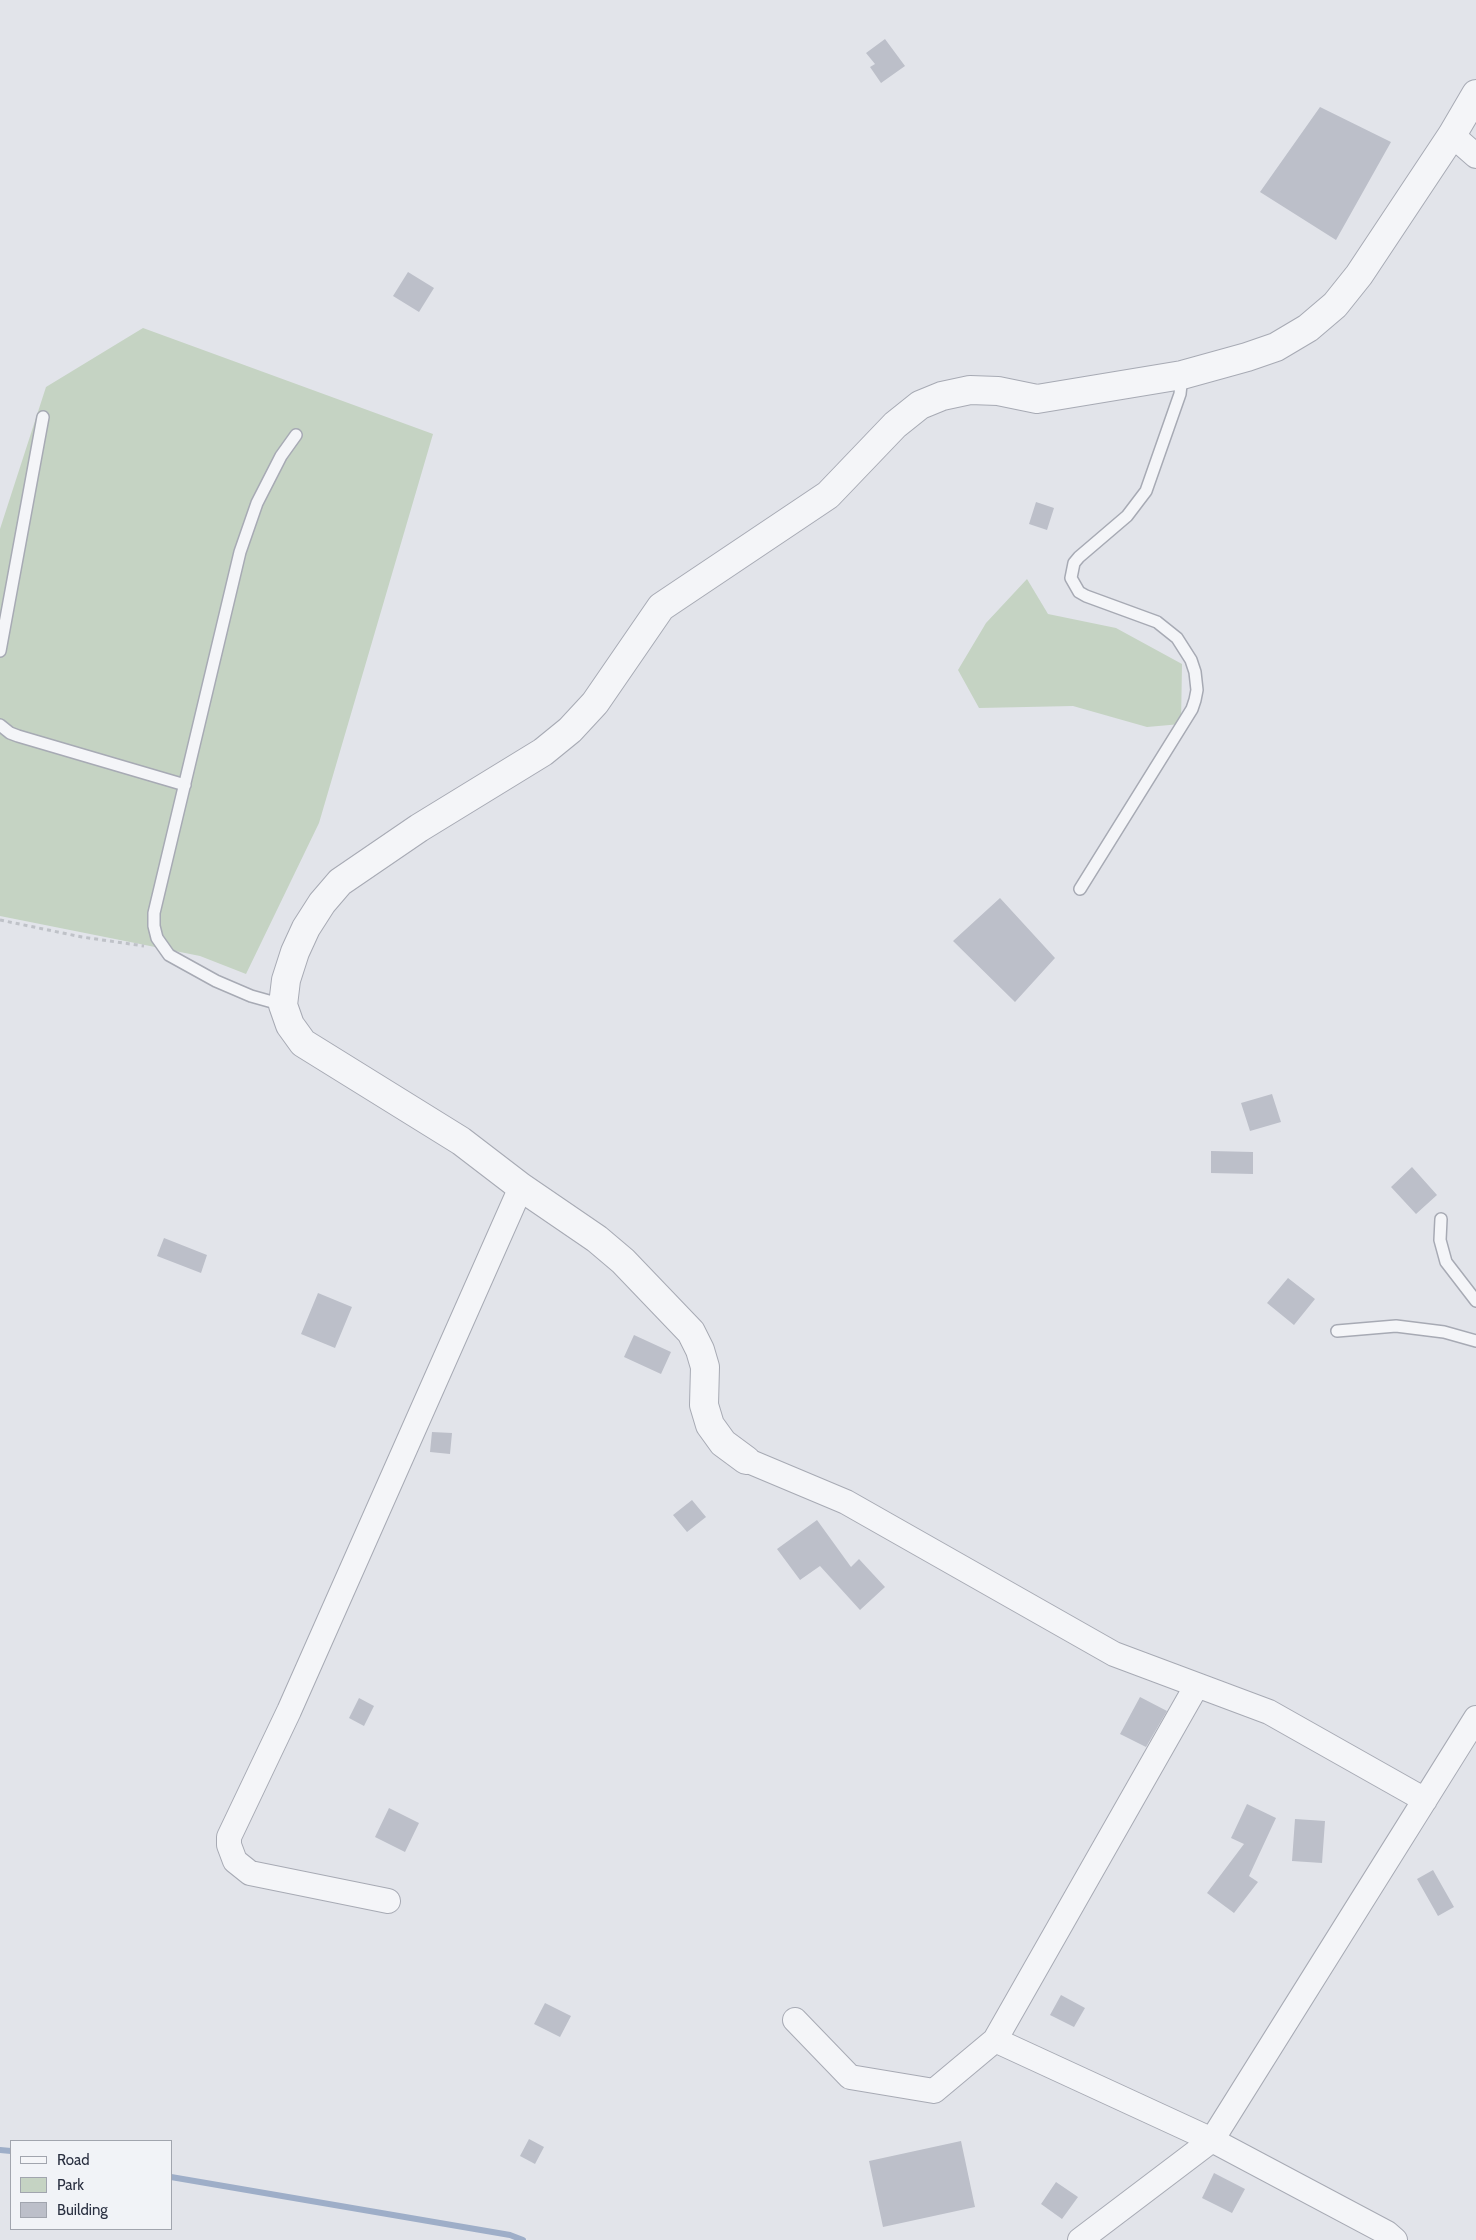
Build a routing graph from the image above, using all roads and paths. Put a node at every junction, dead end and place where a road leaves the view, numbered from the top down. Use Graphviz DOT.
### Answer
graph roads {
  1 [pos="1476,94"];
  2 [pos="1452,135"];
  3 [pos="1476,156"];
  4 [pos="1182,375"];
  5 [pos="43,418"];
  6 [pos="296,435"];
  7 [pos="0,651"];
  8 [pos="0,725"];
  9 [pos="185,785"];
  10 [pos="1080,889"];
  11 [pos="0,920"];
  12 [pos="162,947"];
  13 [pos="283,1006"];
  14 [pos="521,1187"];
  15 [pos="1441,1219"];
  16 [pos="1476,1301"];
  17 [pos="1337,1331"];
  18 [pos="1476,1341"];
  19 [pos="746,1460"];
  20 [pos="1197,1685"];
  21 [pos="1476,1718"];
  22 [pos="1425,1800"];
  23 [pos="388,1901"];
  24 [pos="795,2020"];
  25 [pos="995,2040"];
  26 [pos="1212,2140"];
  27 [pos="1080,2240"];
  28 [pos="1395,2240"];
  1 -- 2 [label="street"];
  2 -- 3 [label="street"];
  2 -- 4 [label="street"];
  4 -- 10 [label="lane"];
  4 -- 13 [label="street"];
  5 -- 7 [label="lane"];
  6 -- 9 [label="lane"];
  8 -- 9 [label="lane"];
  9 -- 12 [label="lane"];
  11 -- 12 [label="path"];
  12 -- 13 [label="lane"];
  13 -- 14 [label="street"];
  14 -- 19 [label="street"];
  14 -- 23 [label="street"];
  15 -- 16 [label="lane"];
  17 -- 18 [label="lane"];
  19 -- 20 [label="street"];
  20 -- 22 [label="street"];
  20 -- 25 [label="street"];
  21 -- 22 [label="street"];
  22 -- 26 [label="street"];
  24 -- 25 [label="street"];
  25 -- 26 [label="street"];
  26 -- 27 [label="street"];
  26 -- 28 [label="street"];
}
